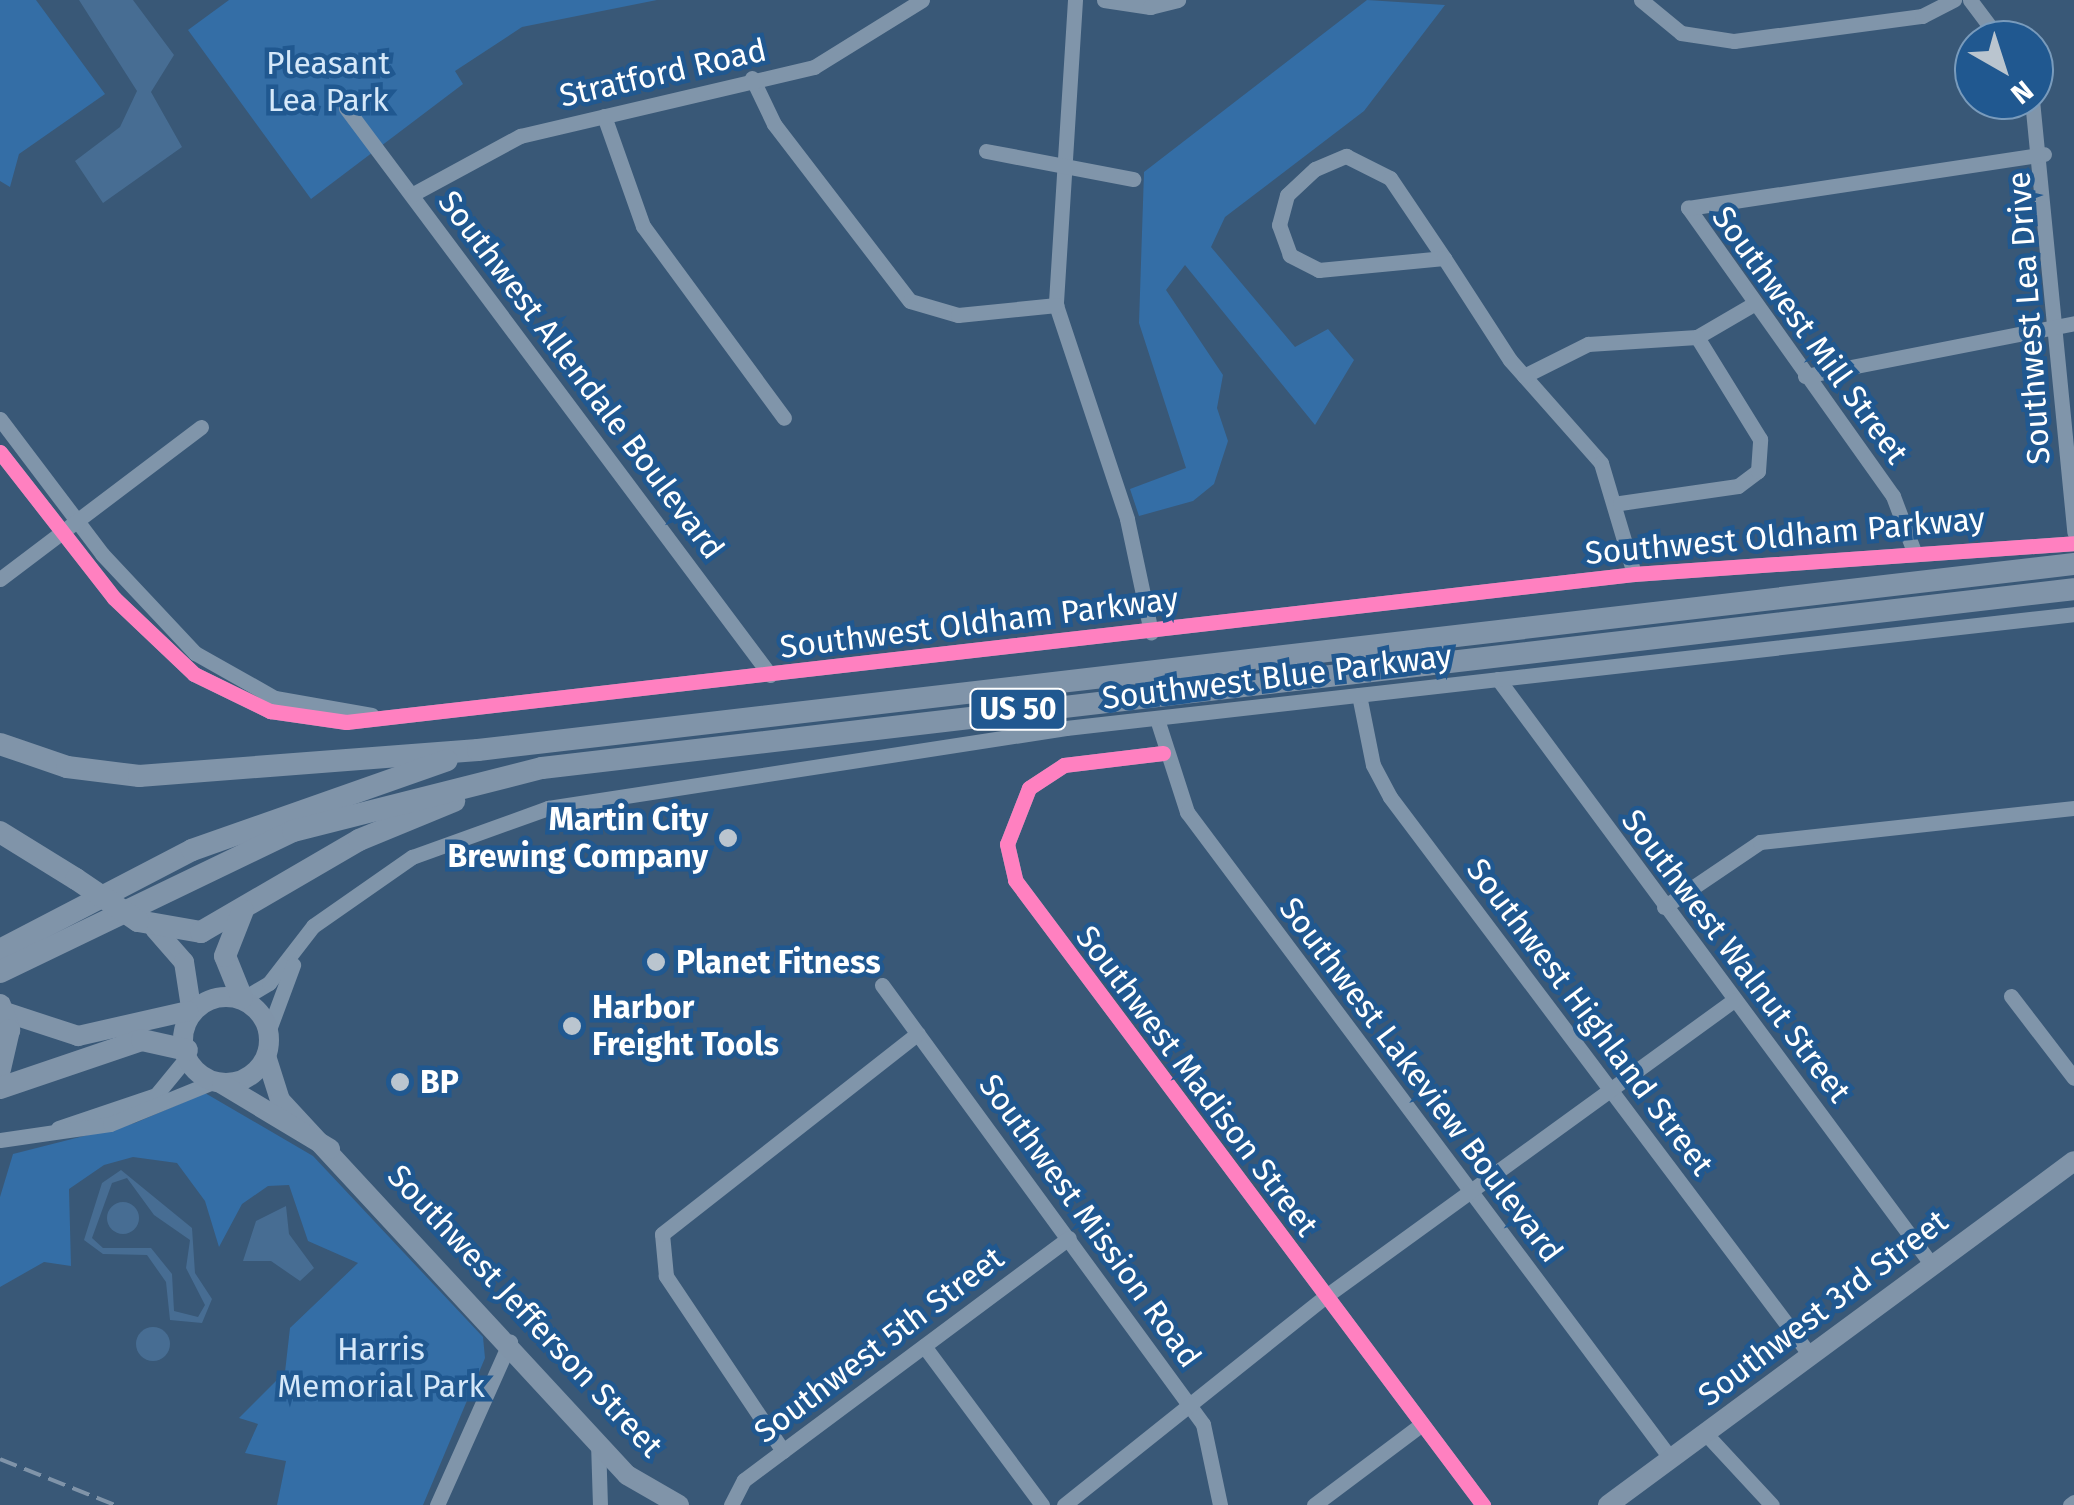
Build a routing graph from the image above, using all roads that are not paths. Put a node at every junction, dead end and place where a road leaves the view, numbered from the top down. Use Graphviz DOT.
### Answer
graph roads {
  1 [pos="922,0"];
  2 [pos="1075,0"];
  3 [pos="1104,0"];
  4 [pos="1178,0"];
  5 [pos="1641,0"];
  6 [pos="1954,0"];
  7 [pos="752,78"];
  8 [pos="346,108"];
  9 [pos="604,116"];
  10 [pos="2036,120"];
  11 [pos="986,151"];
  12 [pos="2044,154"];
  13 [pos="1060,166"];
  14 [pos="1133,179"];
  15 [pos="412,194"];
  16 [pos="1444,258"];
  17 [pos="1056,305"];
  18 [pos="1752,305"];
  19 [pos="2074,323"];
  20 [pos="2052,324"];
  21 [pos="1697,337"];
  22 [pos="1524,376"];
  23 [pos="1805,376"];
  24 [pos="784,418"];
  25 [pos="0,419"];
  26 [pos="201,428"];
  27 [pos="0,452"];
  28 [pos="1620,503"];
  29 [pos="77,520"];
  30 [pos="63,531"];
  31 [pos="2074,532"];
  32 [pos="2074,544"];
  33 [pos="1913,549"];
  34 [pos="2074,564"];
  35 [pos="1634,574"];
  36 [pos="0,579"];
  37 [pos="2074,590"];
  38 [pos="2074,614"];
  39 [pos="1151,632"];
  40 [pos="190,660"];
  41 [pos="770,675"];
  42 [pos="1498,679"];
  43 [pos="1359,696"];
  44 [pos="1157,720"];
  45 [pos="1,745"];
  46 [pos="478,750"];
  47 [pos="1163,753"];
  48 [pos="542,768"];
  49 [pos="2074,808"];
  50 [pos="0,832"];
  51 [pos="1664,907"];
  52 [pos="244,909"];
  53 [pos="335,910"];
  54 [pos="147,925"];
  55 [pos="0,950"];
  56 [pos="0,972"];
  57 [pos="882,985"];
  58 [pos="2012,996"];
  59 [pos="243,998"];
  60 [pos="1734,1000"];
  61 [pos="4,1009"];
  62 [pos="190,1009"];
  63 [pos="918,1033"];
  64 [pos="267,1035"];
  65 [pos="188,1053"];
  66 [pos="267,1060"];
  67 [pos="0,1069"];
  68 [pos="2074,1078"];
  69 [pos="217,1084"];
  70 [pos="0,1088"];
  71 [pos="1606,1088"];
  72 [pos="55,1130"];
  73 [pos="0,1140"];
  74 [pos="332,1150"];
  75 [pos="2074,1161"];
  76 [pos="1468,1189"];
  77 [pos="1069,1238"];
  78 [pos="1932,1265"];
  79 [pos="1326,1296"];
  80 [pos="510,1342"];
  81 [pos="924,1346"];
  82 [pos="1810,1355"];
  83 [pos="1189,1404"];
  84 [pos="1422,1424"];
  85 [pos="1705,1433"];
  86 [pos="598,1442"];
  87 [pos="784,1451"];
  88 [pos="1671,1459"];
  89 [pos="437,1505"];
  90 [pos="600,1505"];
  91 [pos="680,1505"];
  92 [pos="732,1505"];
  93 [pos="1042,1505"];
  94 [pos="1064,1505"];
  95 [pos="1220,1505"];
  96 [pos="1314,1505"];
  97 [pos="1483,1505"];
  98 [pos="1608,1505"];
  99 [pos="1772,1505"];
  1 -- 7 [label="street, Stratford Road"];
  2 -- 13 [label="street"];
  3 -- 4 [label="street"];
  5 -- 6 [label="street"];
  7 -- 9 [label="street, Stratford Road"];
  7 -- 17 [label="street"];
  8 -- 15 [label="street, Southwest Allendale Boulevard"];
  9 -- 15 [label="street, Stratford Road"];
  9 -- 24 [label="street"];
  10 -- 12 [label="street, Southwest Lea Drive"];
  11 -- 13 [label="street"];
  12 -- 18 [label="street, Southwest Mill Street"];
  12 -- 20 [label="street, Southwest Lea Drive"];
  13 -- 14 [label="street"];
  13 -- 17 [label="street"];
  15 -- 41 [label="street, Southwest Allendale Boulevard"];
  16 -- 16 [label="street"];
  16 -- 22 [label="street"];
  17 -- 39 [label="street"];
  18 -- 21 [label="street"];
  18 -- 23 [label="street, Southwest Mill Street"];
  19 -- 20 [label="street"];
  20 -- 23 [label="street"];
  20 -- 31 [label="street, Southwest Lea Drive"];
  21 -- 22 [label="street"];
  21 -- 28 [label="street"];
  22 -- 28 [label="street"];
  23 -- 33 [label="street, Southwest Mill Street"];
  25 -- 29 [label="street, Southwest Oldham Parkway"];
  26 -- 29 [label="street"];
  27 -- 30 [label="street, Southwest Oldham Parkway"];
  28 -- 35 [label="street"];
  29 -- 30 [label="street"];
  29 -- 40 [label="street, Southwest Oldham Parkway"];
  30 -- 36 [label="street"];
  30 -- 40 [label="street, Southwest Oldham Parkway"];
  32 -- 33 [label="street, Southwest Oldham Parkway"];
  33 -- 35 [label="street, Southwest Oldham Parkway"];
  34 -- 46 [label="highway, US 50"];
  35 -- 39 [label="street, Southwest Oldham Parkway"];
  37 -- 48 [label="highway, US 50"];
  38 -- 42 [label="street, Southwest Blue Parkway"];
  39 -- 41 [label="street, Southwest Oldham Parkway"];
  40 -- 41 [label="street, Southwest Oldham Parkway"];
  42 -- 43 [label="street, Southwest Blue Parkway"];
  42 -- 51 [label="street, Southwest Walnut Street"];
  43 -- 44 [label="street, Southwest Blue Parkway"];
  43 -- 71 [label="street, Southwest Highland Street"];
  44 -- 47 [label="street, Southwest Lakeview Boulevard"];
  44 -- 53 [label="street, Southwest Blue Parkway"];
  45 -- 46 [label="highway"];
  46 -- 55 [label="highway, US 50"];
  47 -- 76 [label="street, Southwest Lakeview Boulevard"];
  47 -- 79 [label="street, Southwest Madison Street"];
  48 -- 52 [label="highway"];
  48 -- 56 [label="highway, US 50"];
  49 -- 51 [label="street"];
  50 -- 54 [label="highway, bridge"];
  51 -- 60 [label="street, Southwest Walnut Street"];
  52 -- 54 [label="highway"];
  52 -- 59 [label="highway"];
  53 -- 59 [label="street, Southwest Blue Parkway"];
  53 -- 64 [label="street, Southwest Blue Parkway"];
  54 -- 62 [label="main road"];
  57 -- 63 [label="street, Southwest Mission Road"];
  58 -- 68 [label="street"];
  59 -- 62 [label="main road"];
  59 -- 64 [label="main road"];
  60 -- 71 [label="street"];
  60 -- 78 [label="street, Southwest Walnut Street"];
  61 -- 62 [label="main road"];
  61 -- 67 [label="highway"];
  62 -- 65 [label="main road"];
  63 -- 77 [label="street, Southwest Mission Road"];
  63 -- 87 [label="street"];
  64 -- 66 [label="main road"];
  65 -- 69 [label="main road"];
  65 -- 70 [label="highway"];
  65 -- 72 [label="street"];
  66 -- 69 [label="main road"];
  66 -- 74 [label="main road, Southwest Jefferson Street"];
  69 -- 72 [label="street"];
  69 -- 74 [label="main road, Southwest Jefferson Street"];
  71 -- 76 [label="street"];
  71 -- 82 [label="street, Southwest Highland Street"];
  72 -- 73 [label="street"];
  74 -- 80 [label="main road, Southwest Jefferson Street"];
  75 -- 78 [label="main road, Southwest 3rd Street"];
  76 -- 79 [label="street"];
  76 -- 88 [label="street, Southwest Lakeview Boulevard"];
  77 -- 81 [label="street, Southwest 5th Street"];
  77 -- 83 [label="street, Southwest Mission Road"];
  78 -- 82 [label="main road, Southwest 3rd Street"];
  79 -- 83 [label="street"];
  79 -- 84 [label="street, Southwest Madison Street"];
  80 -- 86 [label="main road, Southwest Jefferson Street"];
  80 -- 89 [label="street"];
  81 -- 87 [label="street, Southwest 5th Street"];
  81 -- 93 [label="street"];
  82 -- 85 [label="main road, Southwest 3rd Street"];
  83 -- 94 [label="street"];
  83 -- 95 [label="street, Southwest Mission Road"];
  84 -- 96 [label="street"];
  84 -- 97 [label="street, Southwest Madison Street"];
  85 -- 88 [label="main road, Southwest 3rd Street"];
  85 -- 99 [label="street"];
  86 -- 90 [label="street"];
  86 -- 91 [label="main road, Southwest Jefferson Street"];
  87 -- 92 [label="street, Southwest 5th Street"];
  88 -- 98 [label="main road, Southwest 3rd Street"];
}
